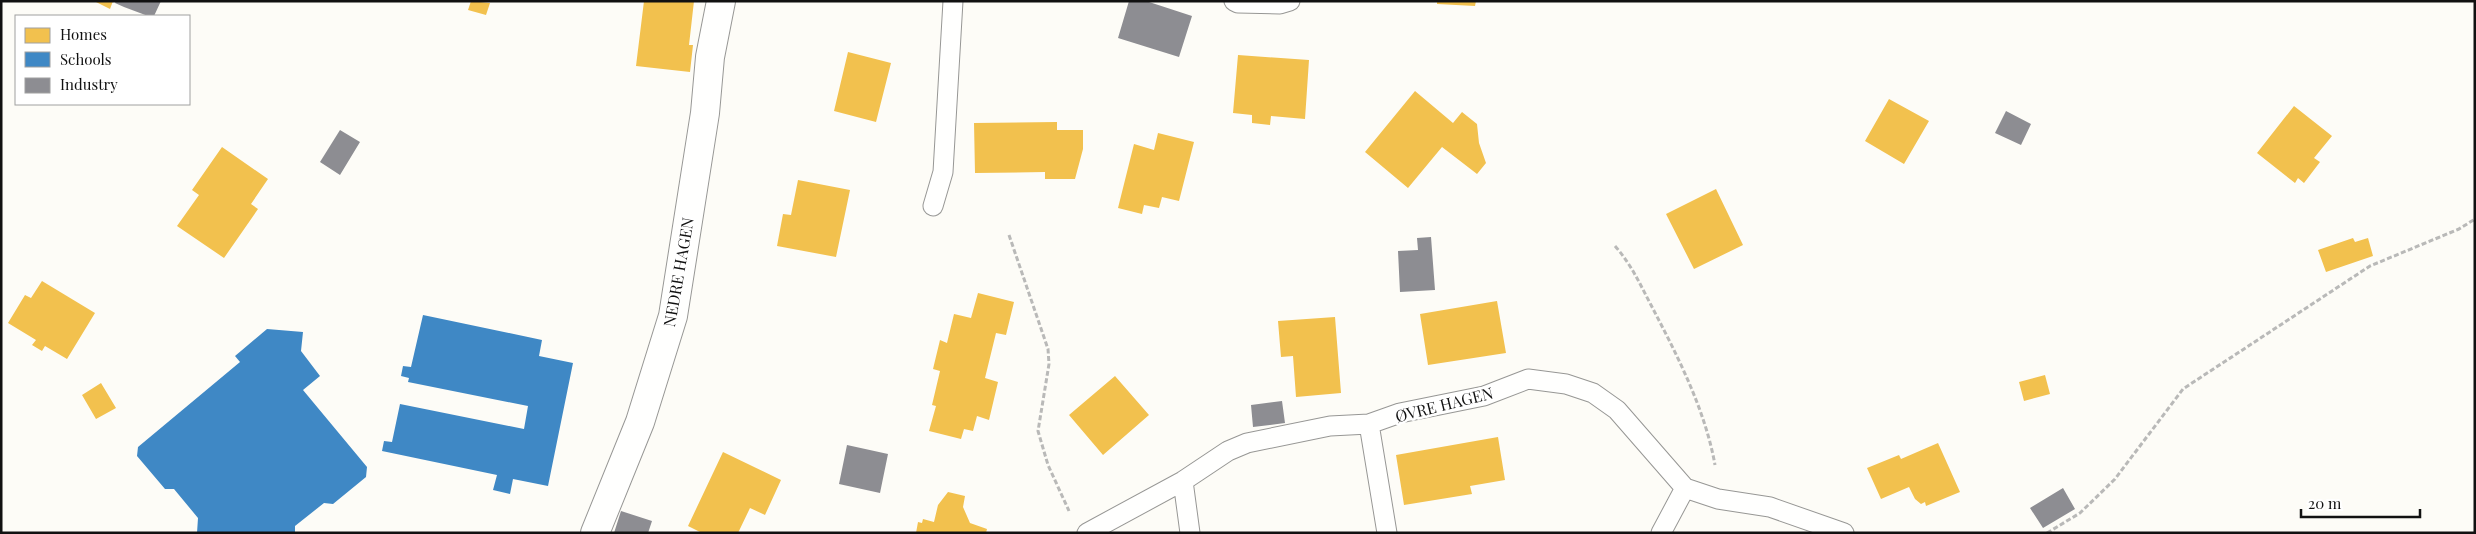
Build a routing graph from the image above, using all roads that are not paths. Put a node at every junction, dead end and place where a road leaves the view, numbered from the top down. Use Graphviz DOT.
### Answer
graph roads {
  1 [pos="721,1"];
  2 [pos="953,1"];
  3 [pos="1234,1"];
  4 [pos="1290,1"];
  5 [pos="933,206"];
  6 [pos="1369,424"];
  7 [pos="1183,481"];
  8 [pos="1685,488"];
  9 [pos="595,533"];
  10 [pos="1087,533"];
  11 [pos="1190,533"];
  12 [pos="1387,533"];
  13 [pos="1660,533"];
  14 [pos="1844,533"];
  1 -- 9 [label="street, NEDRE HAGEN"];
  2 -- 5 [label="lane"];
  3 -- 4 [label="lane"];
  6 -- 7 [label="lane, ØVRE HAGEN"];
  6 -- 8 [label="lane, ØVRE HAGEN"];
  6 -- 12 [label="lane"];
  7 -- 10 [label="lane, ØVRE HAGEN"];
  7 -- 11 [label="lane"];
  8 -- 13 [label="lane"];
  8 -- 14 [label="lane"];
}
